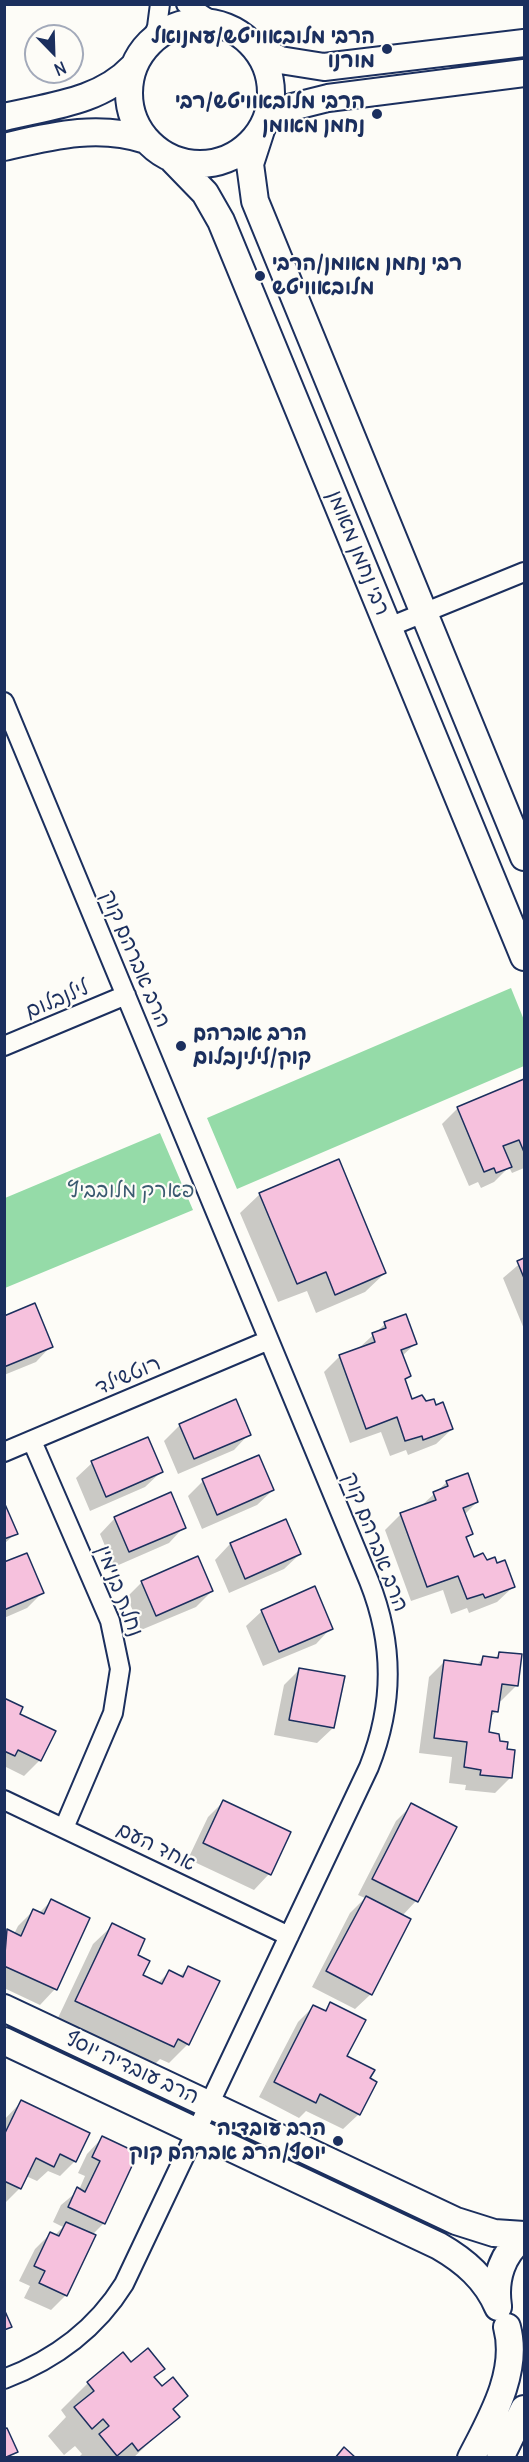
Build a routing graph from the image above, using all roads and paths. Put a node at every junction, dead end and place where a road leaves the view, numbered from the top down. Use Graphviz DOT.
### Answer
graph roads {
  1 [pos="160,4"];
  2 [pos="186,4"];
  3 [pos="216,24"];
  4 [pos="152,40"];
  5 [pos="525,43"];
  6 [pos="254,46"];
  7 [pos="133,67"];
  8 [pos="525,73"];
  9 [pos="4,117"];
  10 [pos="264,125"];
  11 [pos="146,141"];
  12 [pos="4,147"];
  13 [pos="173,160"];
  14 [pos="525,572"];
  15 [pos="424,613"];
  16 [pos="389,627"];
  17 [pos="4,702"];
  18 [pos="525,857"];
  19 [pos="525,957"];
  20 [pos="126,995"];
  21 [pos="4,1046"];
  22 [pos="269,1340"];
  23 [pos="32,1441"];
  24 [pos="4,1452"];
  25 [pos="4,1800"];
  26 [pos="64,1828"];
  27 [pos="289,1935"];
  28 [pos="4,2008"];
  29 [pos="4,2041"];
  30 [pos="208,2104"];
  31 [pos="195,2131"];
  32 [pos="525,2236"];
  33 [pos="503,2317"];
  34 [pos="525,2345"];
  35 [pos="4,2379"];
  36 [pos="525,2409"];
  37 [pos="471,2457"];
  38 [pos="500,2457"];
  1 -- 4 [label="street"];
  2 -- 3 [label="street"];
  3 -- 4 [label="street"];
  3 -- 6 [label="street"];
  4 -- 7 [label="street"];
  5 -- 6 [label="street"];
  6 -- 10 [label="street"];
  7 -- 9 [label="street"];
  7 -- 11 [label="street"];
  8 -- 10 [label="street"];
  10 -- 13 [label="street"];
  10 -- 15 [label="street, רבי נחמן מאומן"];
  11 -- 12 [label="street"];
  11 -- 13 [label="street"];
  13 -- 16 [label="street, רבי נחמן מאומן"];
  14 -- 15 [label="street"];
  15 -- 16 [label="street"];
  15 -- 18 [label="street, רבי נחמן מאומן"];
  16 -- 19 [label="street, רבי נחמן מאומן"];
  17 -- 20 [label="street, הרב אברהם קוק"];
  20 -- 21 [label="street, לילנבלום"];
  20 -- 22 [label="street, הרב אברהם קוק"];
  22 -- 23 [label="street, רוטשילד"];
  22 -- 27 [label="street, הרב אברהם קוק"];
  23 -- 24 [label="street, רוטשילד"];
  23 -- 26 [label="street, נחלת בנימין"];
  25 -- 26 [label="street, אחד העם"];
  26 -- 27 [label="street, אחד העם"];
  27 -- 30 [label="street, הרב אברהם קוק"];
  28 -- 30 [label="street, הרב עובדיה יוסף"];
  29 -- 31 [label="street, הרב עובדיה יוסף"];
  30 -- 31 [label="street, הרב אברהם קוק"];
  30 -- 32 [label="street, הרב עובדיה יוסף"];
  31 -- 33 [label="street, הרב עובדיה יוסף"];
  31 -- 35 [label="street, הרב אברהם קוק"];
  32 -- 33 [label="street"];
  33 -- 34 [label="street"];
  33 -- 37 [label="street"];
  36 -- 38 [label="street"];
}
